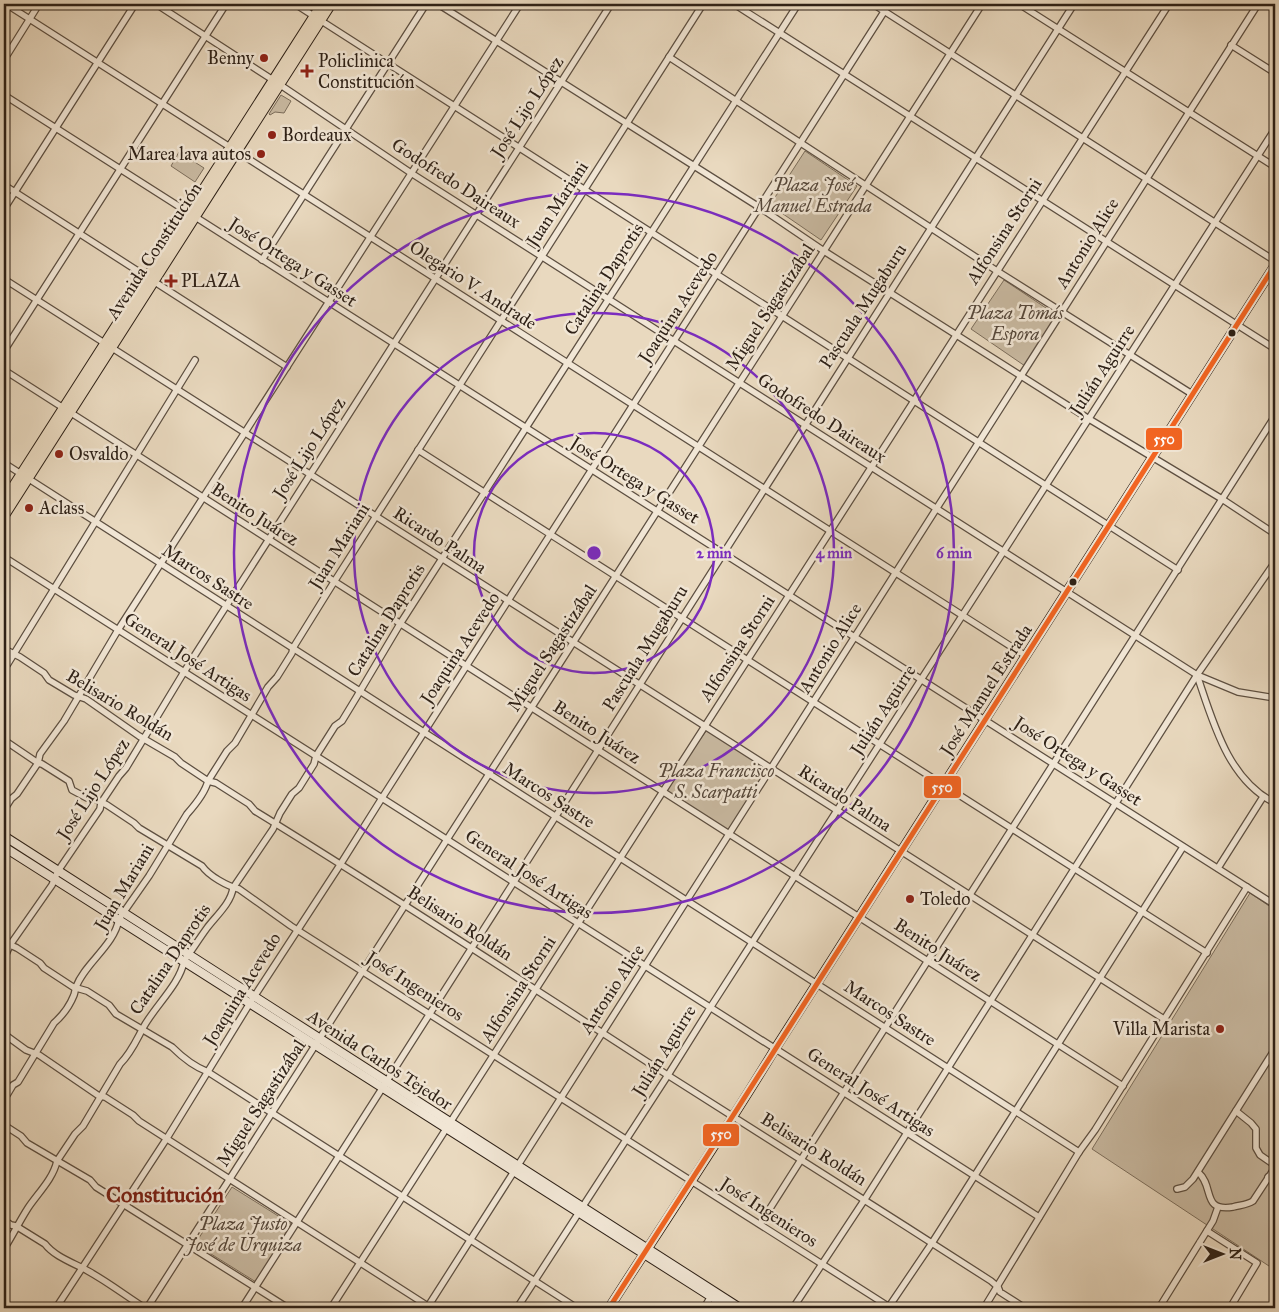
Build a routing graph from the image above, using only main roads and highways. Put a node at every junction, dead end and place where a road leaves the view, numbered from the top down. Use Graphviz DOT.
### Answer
graph roads {
  1 [pos="322,4"];
  2 [pos="331,4"];
  3 [pos="317,18"];
  4 [pos="1275,263"];
  5 [pos="24,476"];
  6 [pos="4,501"];
  7 [pos="4,516"];
  8 [pos="4,836"];
  9 [pos="4,847"];
  10 [pos="121,916"];
  11 [pos="645,1251"];
  12 [pos="713,1294"];
  13 [pos="609,1308"];
  14 [pos="729,1308"];
  15 [pos="740,1308"];
  1 -- 3 [label="main road, Avenida Constitución"];
  2 -- 3 [label="main road, Avenida Constitución"];
  3 -- 5 [label="main road, Avenida Constitución"];
  4 -- 11 [label="main road, José Manuel Estrada"];
  5 -- 6 [label="main road, Avenida Constitución"];
  5 -- 7 [label="main road, Avenida Constitución"];
  8 -- 10 [label="main road, Avenida Carlos Tejedor"];
  9 -- 10 [label="main road, Avenida Carlos Tejedor"];
  10 -- 11 [label="main road, Avenida Carlos Tejedor"];
  11 -- 12 [label="main road, Avenida Carlos Tejedor"];
  11 -- 13 [label="main road, José Manuel Estrada"];
  12 -- 14 [label="main road, Avenida Carlos Tejedor"];
  12 -- 15 [label="main road, Avenida Carlos Tejedor"];
}
